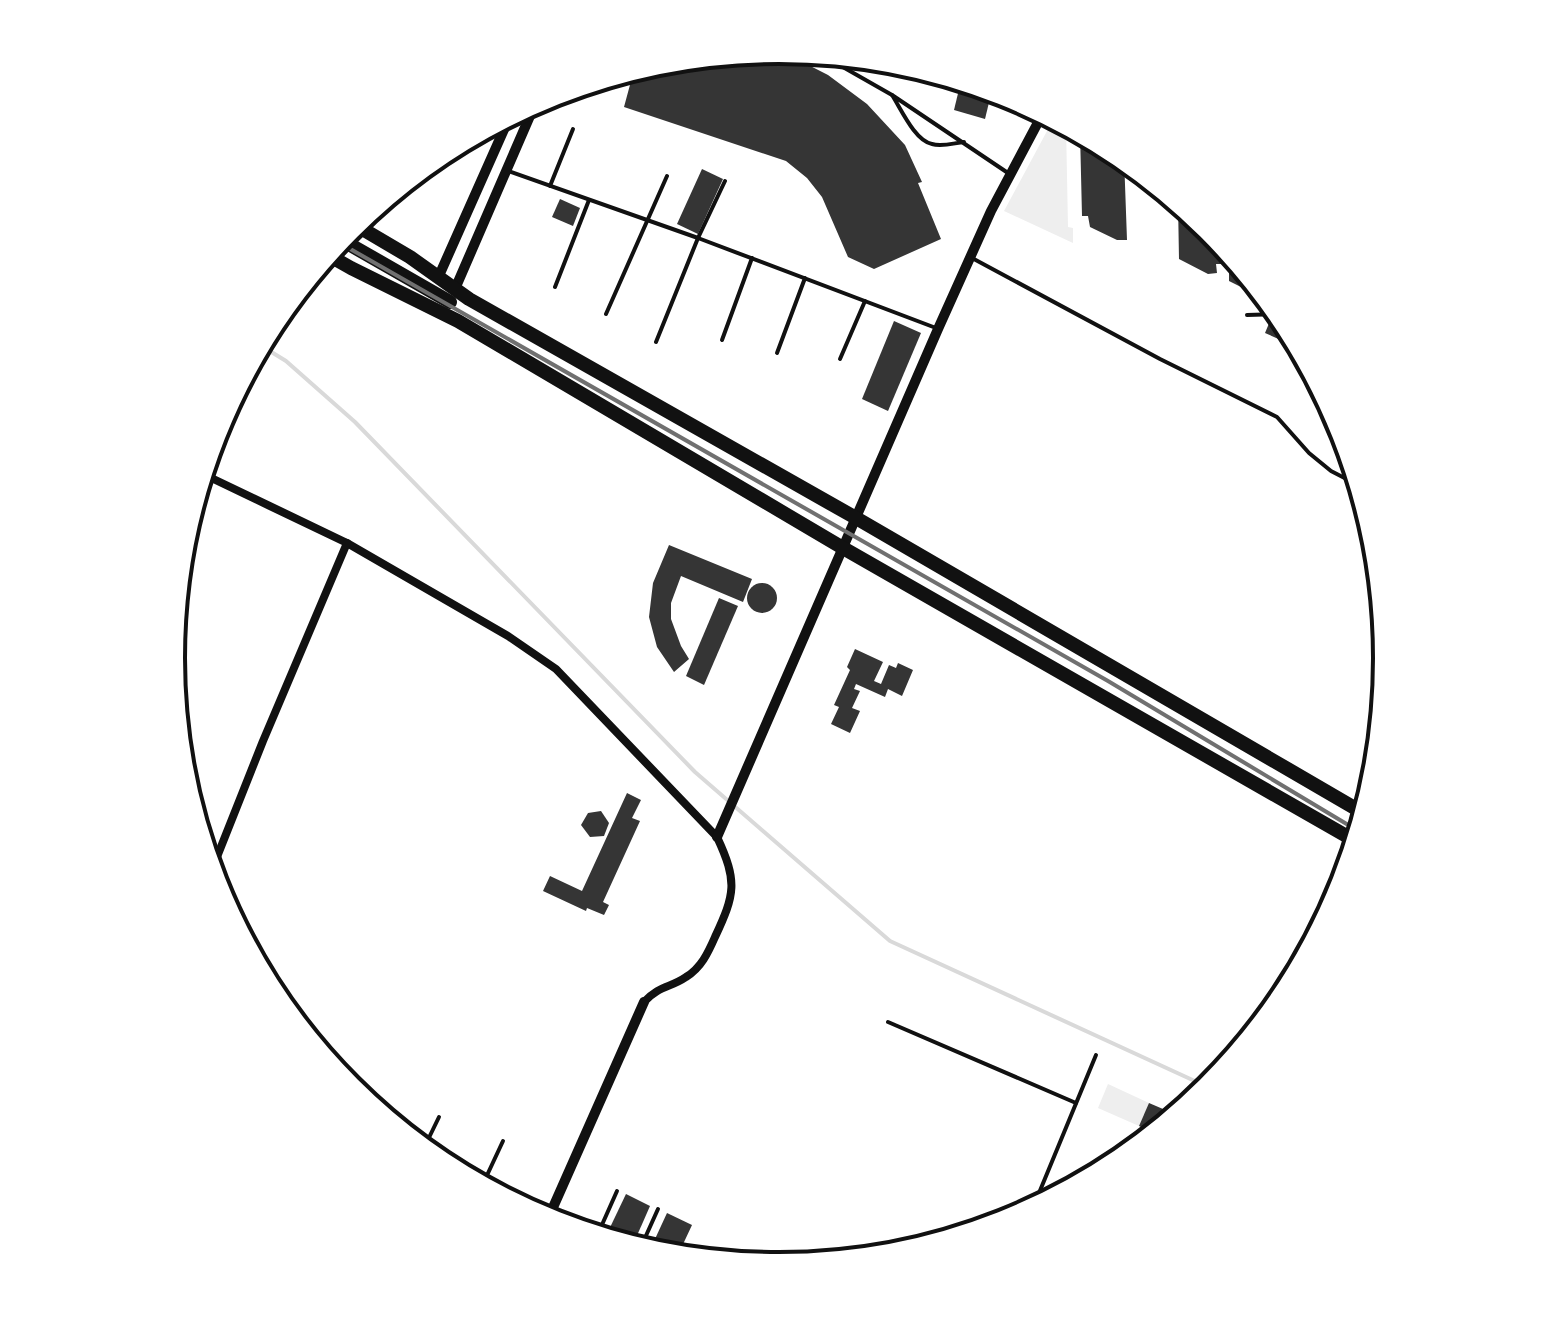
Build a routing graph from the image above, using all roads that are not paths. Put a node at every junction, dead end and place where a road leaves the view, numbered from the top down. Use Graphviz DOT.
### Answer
graph roads {
  1 [pos="844,68"];
  2 [pos="892,95"];
  3 [pos="528,120"];
  4 [pos="1038,123"];
  5 [pos="573,129"];
  6 [pos="503,133"];
  7 [pos="964,142"];
  8 [pos="506,171"];
  9 [pos="1011,175"];
  10 [pos="667,176"];
  11 [pos="725,181"];
  12 [pos="550,186"];
  13 [pos="589,200"];
  14 [pos="648,221"];
  15 [pos="366,231"];
  16 [pos="698,238"];
  17 [pos="352,245"];
  18 [pos="971,257"];
  19 [pos="752,258"];
  20 [pos="338,261"];
  21 [pos="438,278"];
  22 [pos="805,278"];
  23 [pos="555,287"];
  24 [pos="452,295"];
  25 [pos="865,301"];
  26 [pos="606,314"];
  27 [pos="1264,314"];
  28 [pos="1247,315"];
  29 [pos="458,321"];
  30 [pos="938,329"];
  31 [pos="722,340"];
  32 [pos="656,342"];
  33 [pos="777,353"];
  34 [pos="840,359"];
  35 [pos="213,479"];
  36 [pos="1346,479"];
  37 [pos="856,518"];
  38 [pos="347,543"];
  39 [pos="843,548"];
  40 [pos="1355,808"];
  41 [pos="1346,836"];
  42 [pos="717,837"];
  43 [pos="218,854"];
  44 [pos="644,1002"];
  45 [pos="888,1022"];
  46 [pos="1096,1055"];
  47 [pos="1076,1103"];
  48 [pos="439,1117"];
  49 [pos="429,1138"];
  50 [pos="503,1141"];
  51 [pos="487,1176"];
  52 [pos="617,1191"];
  53 [pos="1039,1193"];
  54 [pos="553,1208"];
  55 [pos="658,1209"];
  56 [pos="602,1225"];
  57 [pos="645,1238"];
  1 -- 2 [label="lane"];
  2 -- 7 [label="lane"];
  2 -- 7 [label="lane"];
  3 -- 8 [label="street"];
  4 -- 9 [label="street"];
  5 -- 12 [label="lane"];
  6 -- 21 [label="street"];
  7 -- 9 [label="lane"];
  8 -- 12 [label="lane"];
  8 -- 24 [label="street"];
  9 -- 18 [label="street"];
  10 -- 14 [label="lane"];
  11 -- 16 [label="lane"];
  12 -- 13 [label="lane"];
  13 -- 14 [label="lane"];
  13 -- 23 [label="lane"];
  14 -- 16 [label="lane"];
  14 -- 26 [label="lane"];
  15 -- 21 [label="main road"];
  16 -- 19 [label="lane"];
  16 -- 32 [label="lane"];
  17 -- 24 [label="main road"];
  18 -- 30 [label="street"];
  18 -- 36 [label="lane"];
  19 -- 22 [label="lane"];
  19 -- 31 [label="lane"];
  20 -- 29 [label="main road"];
  21 -- 24 [label="main road"];
  22 -- 25 [label="lane"];
  22 -- 33 [label="lane"];
  24 -- 29 [label="main road"];
  24 -- 37 [label="main road"];
  25 -- 30 [label="lane"];
  25 -- 34 [label="lane"];
  27 -- 28 [label="lane"];
  29 -- 39 [label="main road"];
  30 -- 37 [label="street"];
  35 -- 38 [label="street"];
  37 -- 39 [label="street"];
  37 -- 40 [label="main road"];
  38 -- 42 [label="street"];
  38 -- 43 [label="street"];
  39 -- 41 [label="main road"];
  39 -- 42 [label="street"];
  42 -- 44 [label="street"];
  44 -- 54 [label="street"];
  45 -- 47 [label="lane"];
  46 -- 47 [label="lane"];
  47 -- 53 [label="lane"];
  48 -- 49 [label="lane"];
  50 -- 51 [label="lane"];
  52 -- 56 [label="lane"];
  55 -- 57 [label="lane"];
}
